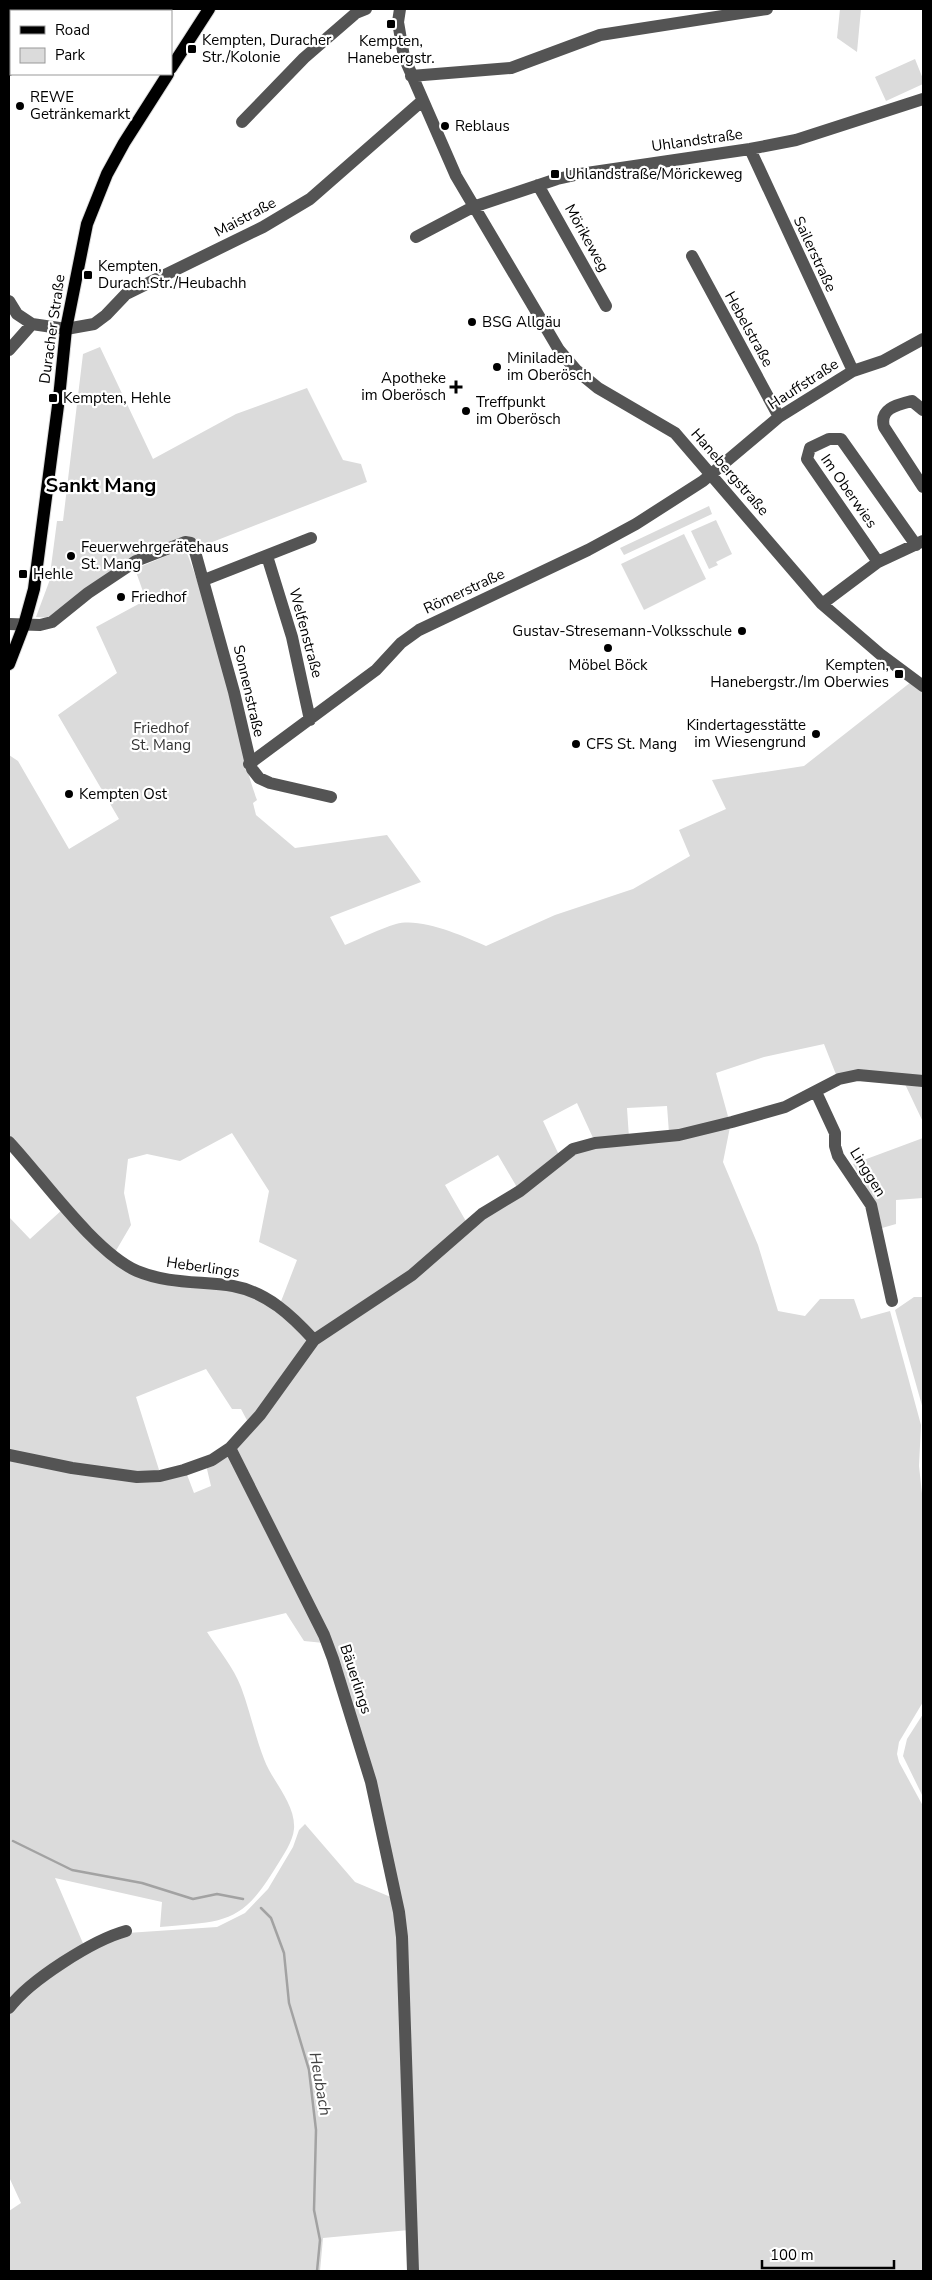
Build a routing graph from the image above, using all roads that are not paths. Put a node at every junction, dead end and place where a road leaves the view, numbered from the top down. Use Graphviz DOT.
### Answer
graph roads {
  1 [pos="209,9"];
  2 [pos="366,9"];
  3 [pos="400,9"];
  4 [pos="767,9"];
  5 [pos="172,66"];
  6 [pos="167,75"];
  7 [pos="411,76"];
  8 [pos="923,99"];
  9 [pos="422,101"];
  10 [pos="242,122"];
  11 [pos="750,149"];
  12 [pos="538,185"];
  13 [pos="473,207"];
  14 [pos="416,237"];
  15 [pos="692,256"];
  16 [pos="9,301"];
  17 [pos="606,306"];
  18 [pos="13,315"];
  19 [pos="32,324"];
  20 [pos="66,328"];
  21 [pos="923,339"];
  22 [pos="9,350"];
  23 [pos="853,371"];
  24 [pos="923,410"];
  25 [pos="779,417"];
  26 [pos="711,475"];
  27 [pos="923,487"];
  28 [pos="311,538"];
  29 [pos="919,543"];
  30 [pos="267,556"];
  31 [pos="878,562"];
  32 [pos="204,580"];
  33 [pos="822,604"];
  34 [pos="25,621"];
  35 [pos="9,624"];
  36 [pos="9,664"];
  37 [pos="923,686"];
  38 [pos="310,720"];
  39 [pos="249,764"];
  40 [pos="331,797"];
  41 [pos="923,1082"];
  42 [pos="816,1092"];
  43 [pos="9,1142"];
  44 [pos="892,1301"];
  45 [pos="314,1340"];
  46 [pos="230,1448"];
  47 [pos="9,1454"];
  48 [pos="126,1931"];
  49 [pos="9,2008"];
  50 [pos="413,2271"];
  1 -- 5 [label="main road"];
  2 -- 10 [label="street"];
  3 -- 7 [label="street, Hanebergstraße"];
  4 -- 7 [label="street"];
  6 -- 20 [label="main road, Duracher Straße"];
  7 -- 9 [label="street, Hanebergstraße"];
  8 -- 11 [label="street, Uhlandstraße"];
  9 -- 13 [label="street, Hanebergstraße"];
  9 -- 20 [label="street, Maistraße"];
  11 -- 12 [label="street, Uhlandstraße"];
  11 -- 23 [label="street, Sailerstraße"];
  12 -- 13 [label="street, Uhlandstraße"];
  12 -- 17 [label="street, Mörikeweg"];
  13 -- 14 [label="street, Uhlandstraße"];
  13 -- 26 [label="street, Hanebergstraße"];
  15 -- 25 [label="street, Hebelstraße"];
  16 -- 18 [label="street"];
  18 -- 19 [label="street"];
  19 -- 20 [label="street, Maistraße"];
  19 -- 22 [label="street"];
  20 -- 34 [label="main road, Duracher Straße"];
  21 -- 23 [label="street, Hauffstraße"];
  23 -- 25 [label="street, Hauffstraße"];
  24 -- 27 [label="street"];
  25 -- 26 [label="street, Hauffstraße"];
  26 -- 33 [label="street, Hanebergstraße"];
  26 -- 38 [label="street, Römerstraße"];
  28 -- 30 [label="street"];
  29 -- 31 [label="street, Im Oberwies"];
  29 -- 31 [label="street, Im Oberwies"];
  30 -- 32 [label="street"];
  30 -- 38 [label="street, Welfenstraße"];
  31 -- 33 [label="street, Im Oberwies"];
  32 -- 34 [label="street, Sonnenstraße"];
  32 -- 39 [label="street, Sonnenstraße"];
  33 -- 37 [label="street, Hanebergstraße"];
  34 -- 35 [label="street"];
  34 -- 36 [label="main road, Duracher Straße"];
  38 -- 39 [label="street, Römerstraße"];
  39 -- 40 [label="street"];
  41 -- 42 [label="street"];
  42 -- 44 [label="street, Linggen"];
  42 -- 45 [label="street"];
  43 -- 45 [label="street, Heberlings"];
  45 -- 46 [label="street"];
  46 -- 47 [label="street"];
  46 -- 50 [label="street, Bäuerlings"];
  48 -- 49 [label="street"];
}
